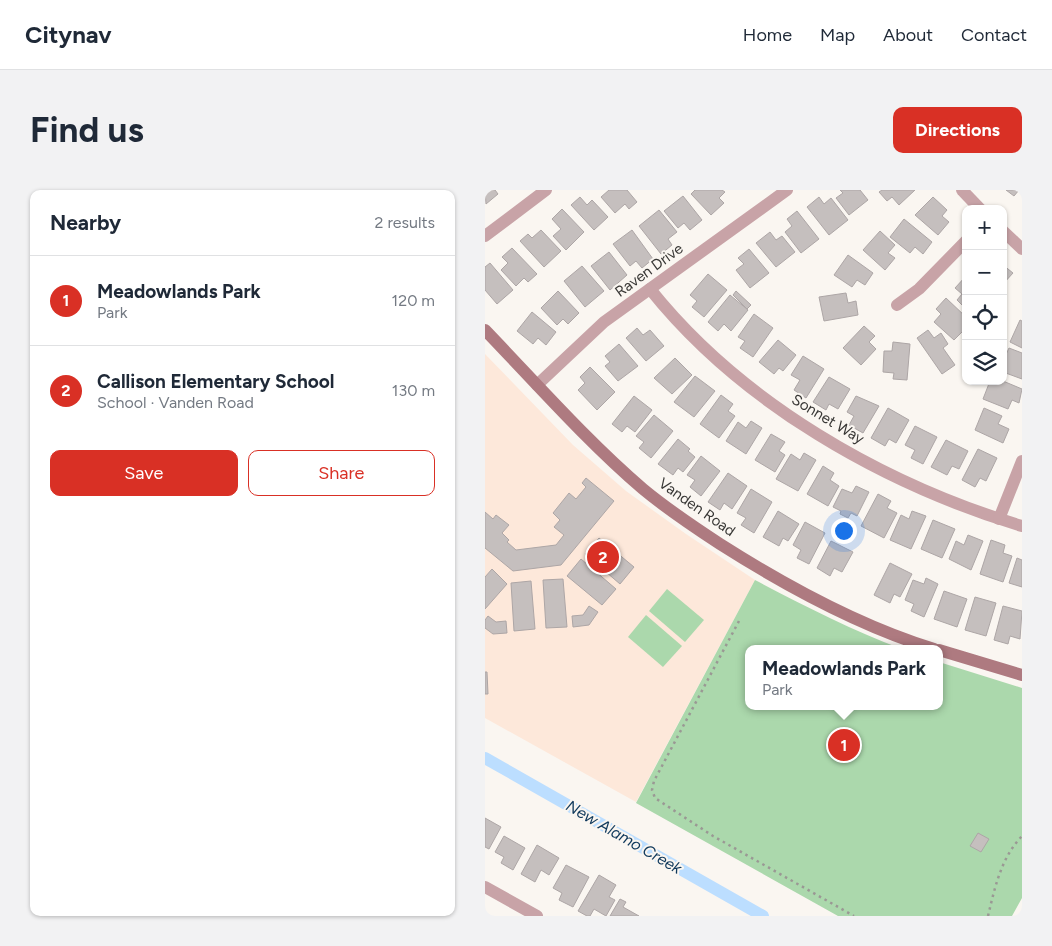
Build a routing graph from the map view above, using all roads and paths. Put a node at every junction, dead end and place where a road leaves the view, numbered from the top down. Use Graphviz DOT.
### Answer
graph roads {
  1 [pos="546,190"];
  2 [pos="787,190"];
  3 [pos="962,190"];
  4 [pos="976,205"];
  5 [pos="1007,235"];
  6 [pos="485,236"];
  7 [pos="962,245"];
  8 [pos="1022,249"];
  9 [pos="650,289"];
  10 [pos="897,305"];
  11 [pos="485,330"];
  12 [pos="537,385"];
  13 [pos="1022,460"];
  14 [pos="999,519"];
  15 [pos="1022,526"];
  16 [pos="739,621"];
  17 [pos="924,645"];
  18 [pos="943,651"];
  19 [pos="1022,675"];
  20 [pos="1022,836"];
  21 [pos="485,886"];
  22 [pos="537,916"];
  23 [pos="854,916"];
  24 [pos="988,916"];
  1 -- 6 [label="street"];
  2 -- 9 [label="street, Raven Drive"];
  3 -- 4 [label="street"];
  5 -- 8 [label="street"];
  7 -- 10 [label="street"];
  9 -- 12 [label="street, Raven Drive"];
  9 -- 14 [label="street, Sonnet Way"];
  11 -- 12 [label="street, Vanden Road"];
  12 -- 17 [label="street, Vanden Road"];
  13 -- 14 [label="street"];
  14 -- 15 [label="street, Sonnet Way"];
  16 -- 23 [label="path"];
  18 -- 19 [label="street"];
  20 -- 24 [label="path"];
  21 -- 22 [label="street"];
}
